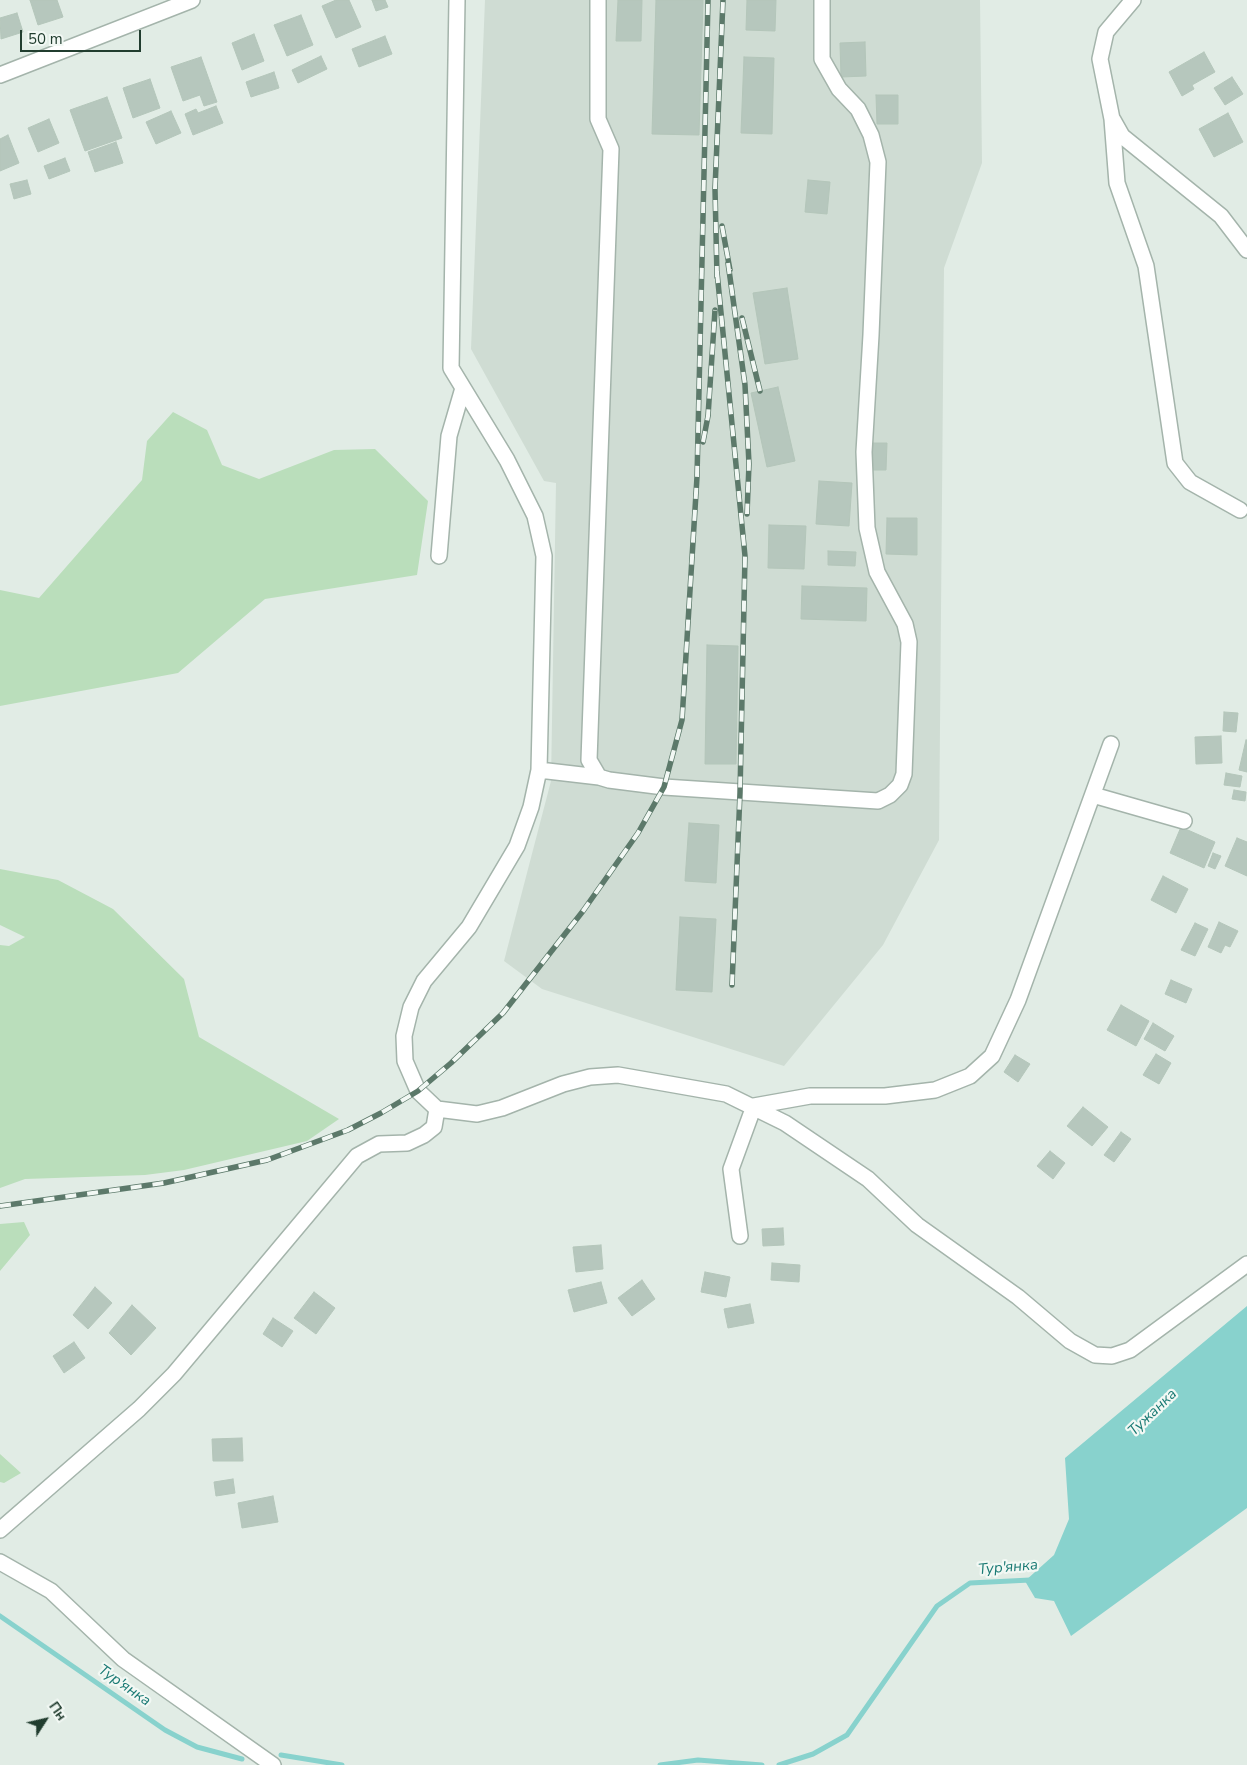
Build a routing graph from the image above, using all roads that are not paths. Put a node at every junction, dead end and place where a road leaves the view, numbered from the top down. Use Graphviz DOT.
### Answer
graph roads {
  1 [pos="192,0"];
  2 [pos="457,0"];
  3 [pos="598,0"];
  4 [pos="822,0"];
  5 [pos="1133,0"];
  6 [pos="0,74"];
  7 [pos="1112,119"];
  8 [pos="1247,250"];
  9 [pos="463,388"];
  10 [pos="1240,510"];
  11 [pos="439,556"];
  12 [pos="1111,744"];
  13 [pos="539,770"];
  14 [pos="599,777"];
  15 [pos="1092,796"];
  16 [pos="1184,820"];
  17 [pos="754,1106"];
  18 [pos="437,1109"];
  19 [pos="740,1236"];
  20 [pos="1247,1264"];
  21 [pos="0,1530"];
  22 [pos="0,1562"];
  23 [pos="273,1765"];
  1 -- 6 [label="street"];
  2 -- 9 [label="street"];
  3 -- 14 [label="street"];
  4 -- 14 [label="street"];
  5 -- 7 [label="street"];
  7 -- 8 [label="street"];
  7 -- 10 [label="street"];
  9 -- 11 [label="street"];
  9 -- 13 [label="street"];
  12 -- 15 [label="street"];
  13 -- 14 [label="street"];
  13 -- 18 [label="street"];
  15 -- 16 [label="street"];
  15 -- 17 [label="street"];
  17 -- 18 [label="street"];
  17 -- 19 [label="street"];
  17 -- 20 [label="street"];
  18 -- 21 [label="street"];
  22 -- 23 [label="street"];
}
